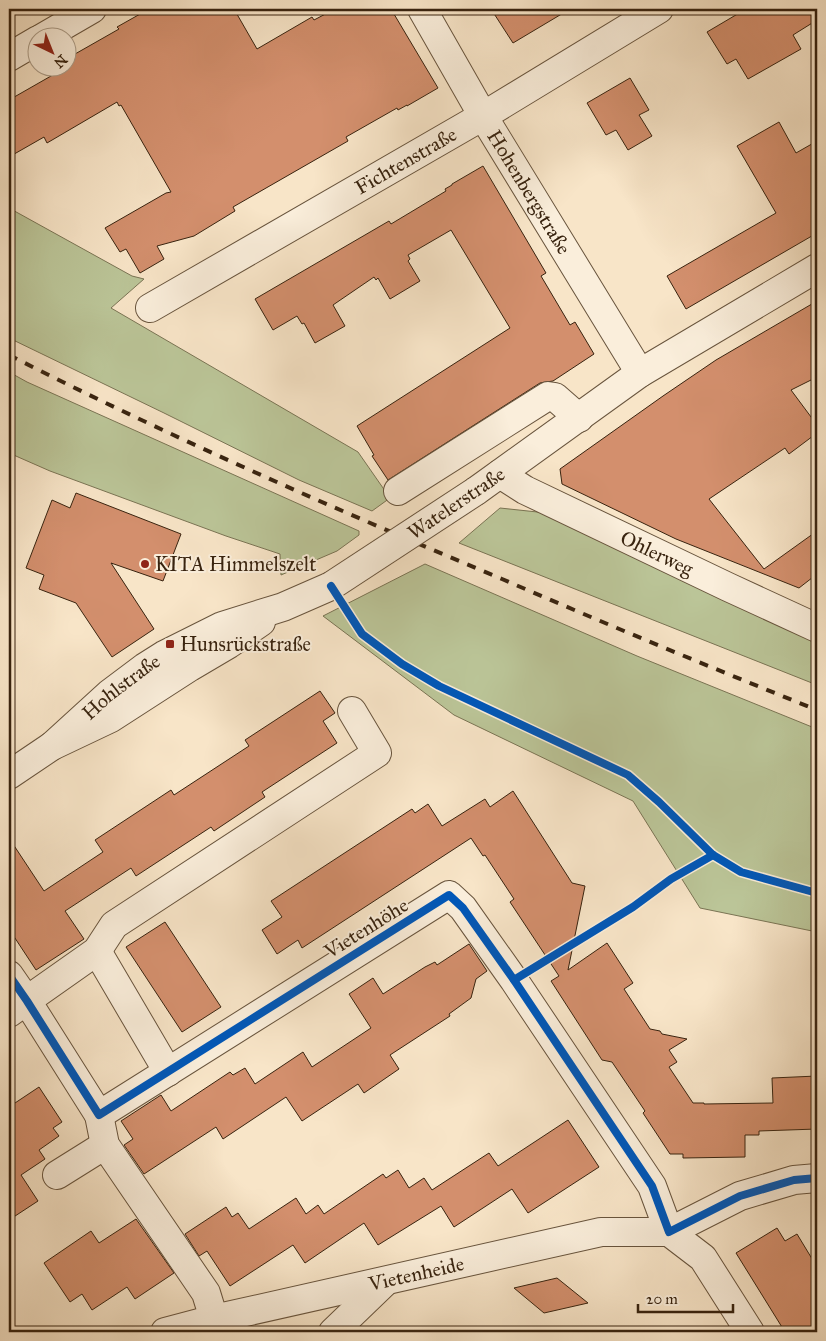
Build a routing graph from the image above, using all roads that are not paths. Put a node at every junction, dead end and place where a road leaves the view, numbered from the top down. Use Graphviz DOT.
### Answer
graph roads {
  1 [pos="92,9"];
  2 [pos="422,9"];
  3 [pos="659,9"];
  4 [pos="59,28"];
  5 [pos="28,46"];
  6 [pos="9,57"];
  7 [pos="484,116"];
  8 [pos="817,268"];
  9 [pos="150,308"];
  10 [pos="640,373"];
  11 [pos="579,418"];
  12 [pos="500,474"];
  13 [pos="398,491"];
  14 [pos="331,586"];
  15 [pos="817,628"];
  16 [pos="352,711"];
  17 [pos="9,776"];
  18 [pos="97,951"];
  19 [pos="9,975"];
  20 [pos="18,1007"];
  21 [pos="168,1072"];
  22 [pos="99,1115"];
  23 [pos="105,1144"];
  24 [pos="57,1175"];
  25 [pos="817,1178"];
  26 [pos="669,1232"];
  27 [pos="386,1281"];
  28 [pos="214,1320"];
  29 [pos="165,1332"];
  30 [pos="333,1332"];
  31 [pos="750,1332"];
  1 -- 4 [label="street"];
  2 -- 7 [label="street, Hohenbergstraße"];
  3 -- 7 [label="street, Fichtenstraße"];
  5 -- 6 [label="street"];
  7 -- 9 [label="street, Fichtenstraße"];
  7 -- 10 [label="street, Hohenbergstraße"];
  8 -- 10 [label="street, Watelerstraße"];
  10 -- 11 [label="street, Watelerstraße"];
  11 -- 12 [label="street, Watelerstraße"];
  11 -- 13 [label="street, Watelerstraße"];
  12 -- 14 [label="street, Watelerstraße, bridge"];
  12 -- 15 [label="street, Ohlerweg"];
  14 -- 17 [label="street, Hohlstraße"];
  16 -- 18 [label="street"];
  18 -- 20 [label="street"];
  18 -- 21 [label="street"];
  19 -- 20 [label="street"];
  20 -- 22 [label="street"];
  21 -- 22 [label="street, Vietenhöhe"];
  21 -- 26 [label="street, Vietenhöhe"];
  22 -- 23 [label="street"];
  23 -- 24 [label="street"];
  23 -- 28 [label="street"];
  25 -- 26 [label="street, Vietenheide"];
  26 -- 27 [label="street, Vietenheide"];
  26 -- 31 [label="street"];
  27 -- 28 [label="street, Vietenheide"];
  27 -- 30 [label="street"];
  28 -- 29 [label="street, Vietenheide"];
}
